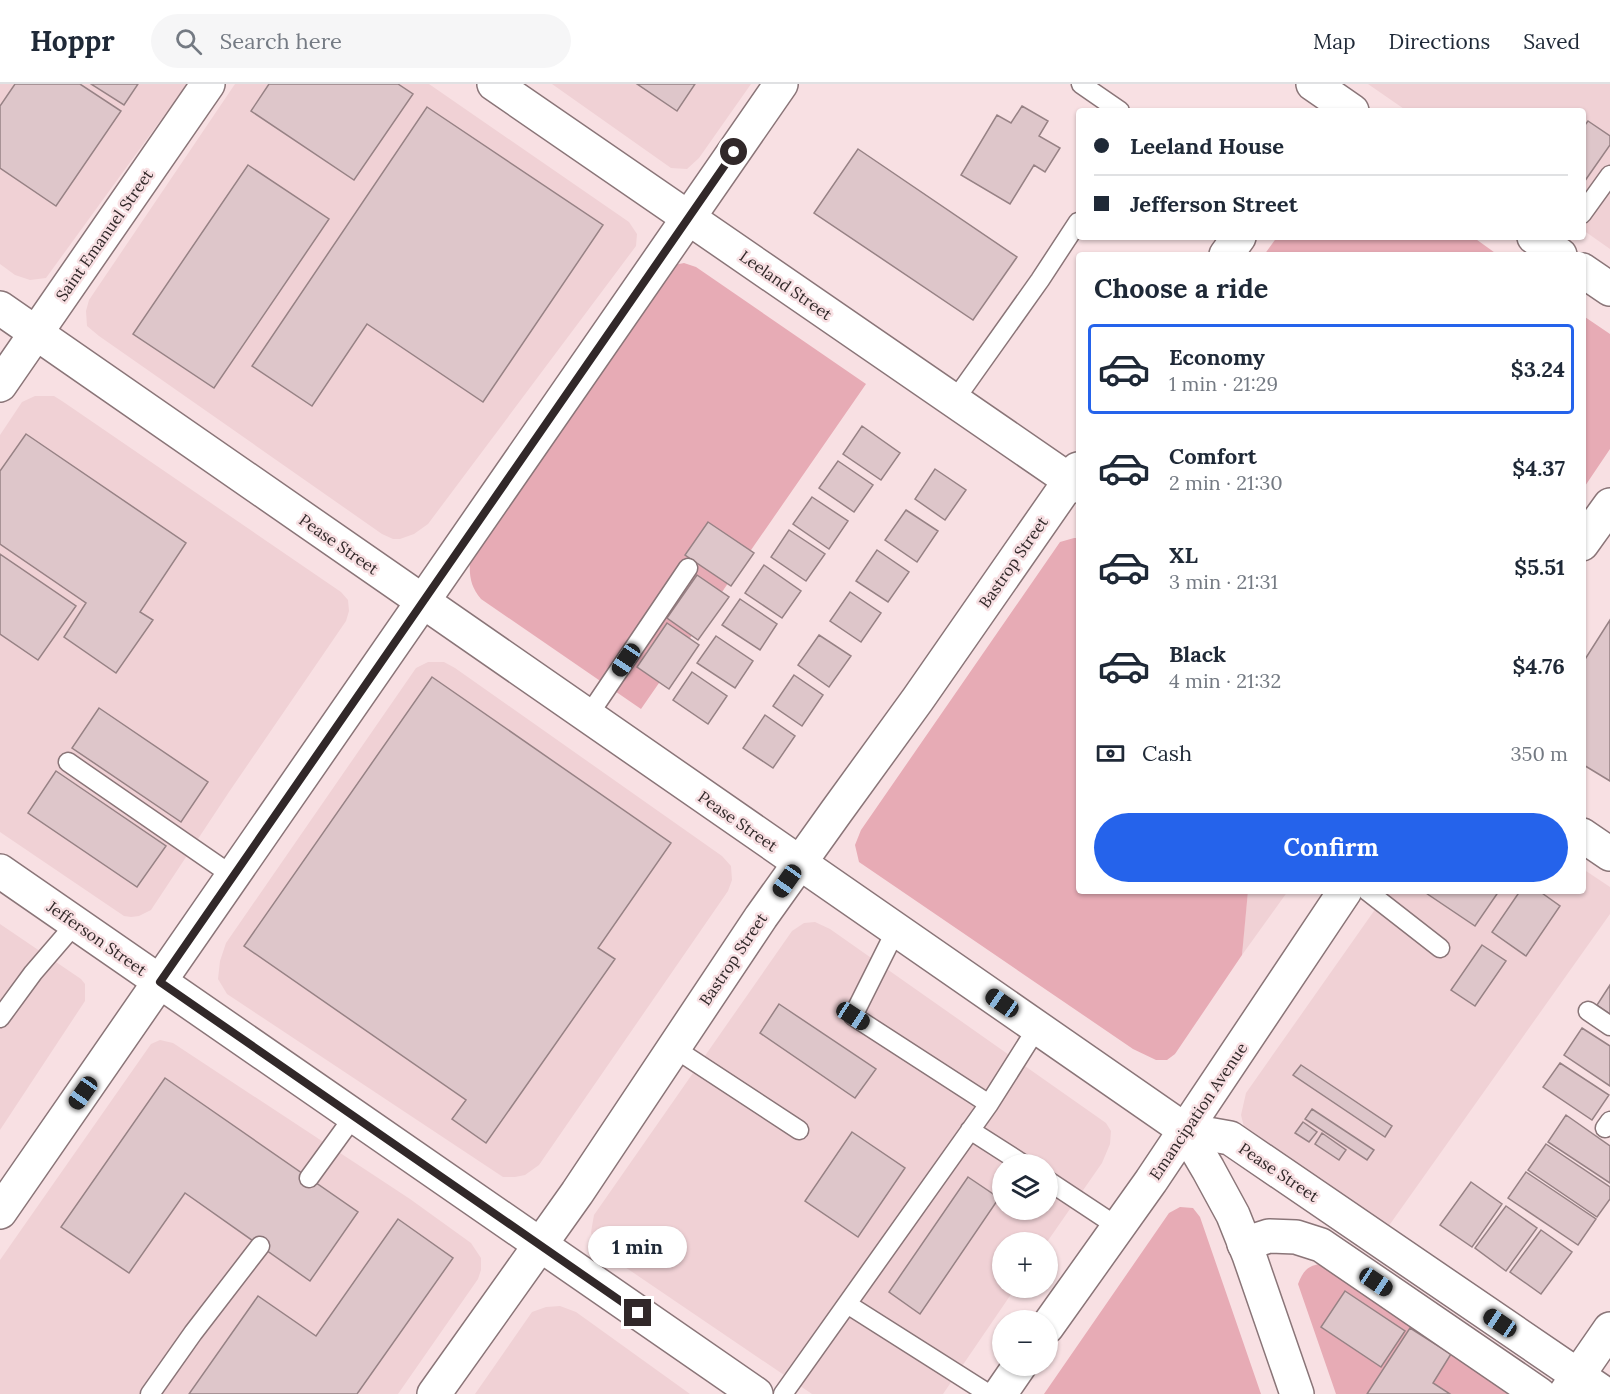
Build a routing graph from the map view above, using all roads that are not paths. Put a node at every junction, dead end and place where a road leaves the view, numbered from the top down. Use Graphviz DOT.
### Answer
graph roads {
  1 [pos="208,84"];
  2 [pos="494,84"];
  3 [pos="781,84"];
  4 [pos="1081,84"];
  5 [pos="1116,108"];
  6 [pos="1610,175"];
  7 [pos="1586,208"];
  8 [pos="688,218"];
  9 [pos="1076,225"];
  10 [pos="1586,273"];
  11 [pos="1610,289"];
  12 [pos="0,308"];
  13 [pos="36,334"];
  14 [pos="0,386"];
  15 [pos="954,401"];
  16 [pos="1076,479"];
  17 [pos="1610,505"];
  18 [pos="1586,538"];
  19 [pos="688,567"];
  20 [pos="423,602"];
  21 [pos="588,716"];
  22 [pos="68,762"];
  23 [pos="1586,838"];
  24 [pos="1610,854"];
  25 [pos="800,863"];
  26 [pos="0,871"];
  27 [pos="233,876"];
  28 [pos="1343,894"];
  29 [pos="1371,894"];
  30 [pos="76,924"];
  31 [pos="896,930"];
  32 [pos="1440,948"];
  33 [pos="160,982"];
  34 [pos="1588,1011"];
  35 [pos="0,1017"];
  36 [pos="1610,1026"];
  37 [pos="1037,1028"];
  38 [pos="674,1048"];
  39 [pos="989,1104"];
  40 [pos="354,1116"];
  41 [pos="800,1130"];
  42 [pos="970,1130"];
  43 [pos="1185,1130"];
  44 [pos="1007,1154"];
  45 [pos="309,1178"];
  46 [pos="1058,1187"];
  47 [pos="1,1209"];
  48 [pos="1118,1227"];
  49 [pos="1244,1244"];
  50 [pos="260,1246"];
  51 [pos="540,1246"];
  52 [pos="847,1304"];
  53 [pos="1058,1312"];
  54 [pos="1610,1329"];
  55 [pos="1012,1376"];
  56 [pos="1572,1385"];
  57 [pos="150,1394"];
  58 [pos="434,1394"];
  59 [pos="756,1394"];
  60 [pos="783,1394"];
  61 [pos="989,1394"];
  62 [pos="1000,1394"];
  63 [pos="1297,1394"];
  64 [pos="1539,1394"];
  65 [pos="1605,1394"];
  1 -- 13 [label="street, Saint Emanuel Street"];
  2 -- 8 [label="street, Leeland Street"];
  3 -- 8 [label="street"];
  4 -- 5 [label="lane"];
  6 -- 7 [label="lane"];
  8 -- 15 [label="street, Leeland Street"];
  8 -- 20 [label="street"];
  9 -- 15 [label="lane"];
  10 -- 11 [label="street"];
  12 -- 13 [label="street, Pease Street"];
  13 -- 14 [label="street, Saint Emanuel Street"];
  13 -- 20 [label="street, Pease Street"];
  15 -- 16 [label="street, Leeland Street"];
  16 -- 25 [label="street, Bastrop Street"];
  17 -- 18 [label="street"];
  19 -- 21 [label="lane"];
  20 -- 21 [label="street, Pease Street"];
  20 -- 27 [label="street"];
  21 -- 25 [label="street, Pease Street"];
  22 -- 27 [label="lane"];
  23 -- 24 [label="street"];
  25 -- 31 [label="street, Pease Street"];
  25 -- 38 [label="street, Bastrop Street"];
  26 -- 30 [label="street, Jefferson Street"];
  27 -- 33 [label="street"];
  28 -- 43 [label="street, Emancipation Avenue"];
  29 -- 32 [label="lane"];
  30 -- 33 [label="street, Jefferson Street"];
  30 -- 35 [label="lane"];
  31 -- 37 [label="street, Pease Street"];
  31 -- 39 [label="lane"];
  33 -- 40 [label="street, Jefferson Street"];
  33 -- 47 [label="street"];
  34 -- 36 [label="lane"];
  37 -- 39 [label="lane"];
  37 -- 43 [label="street, Pease Street"];
  38 -- 41 [label="lane"];
  38 -- 51 [label="street, Bastrop Street"];
  39 -- 42 [label="lane"];
  40 -- 45 [label="lane"];
  40 -- 51 [label="street, Jefferson Street"];
  42 -- 44 [label="lane"];
  42 -- 52 [label="lane"];
  43 -- 48 [label="street, Emancipation Avenue"];
  43 -- 49 [label="street"];
  43 -- 56 [label="street, Pease Street"];
  46 -- 48 [label="lane"];
  48 -- 53 [label="street, Emancipation Avenue"];
  49 -- 63 [label="street"];
  49 -- 64 [label="street"];
  50 -- 57 [label="lane"];
  51 -- 58 [label="street, Bastrop Street"];
  51 -- 59 [label="street, Jefferson Street"];
  52 -- 60 [label="lane"];
  52 -- 61 [label="lane"];
  54 -- 56 [label="street"];
  55 -- 62 [label="street"];
  56 -- 65 [label="street, Pease Street"];
}
